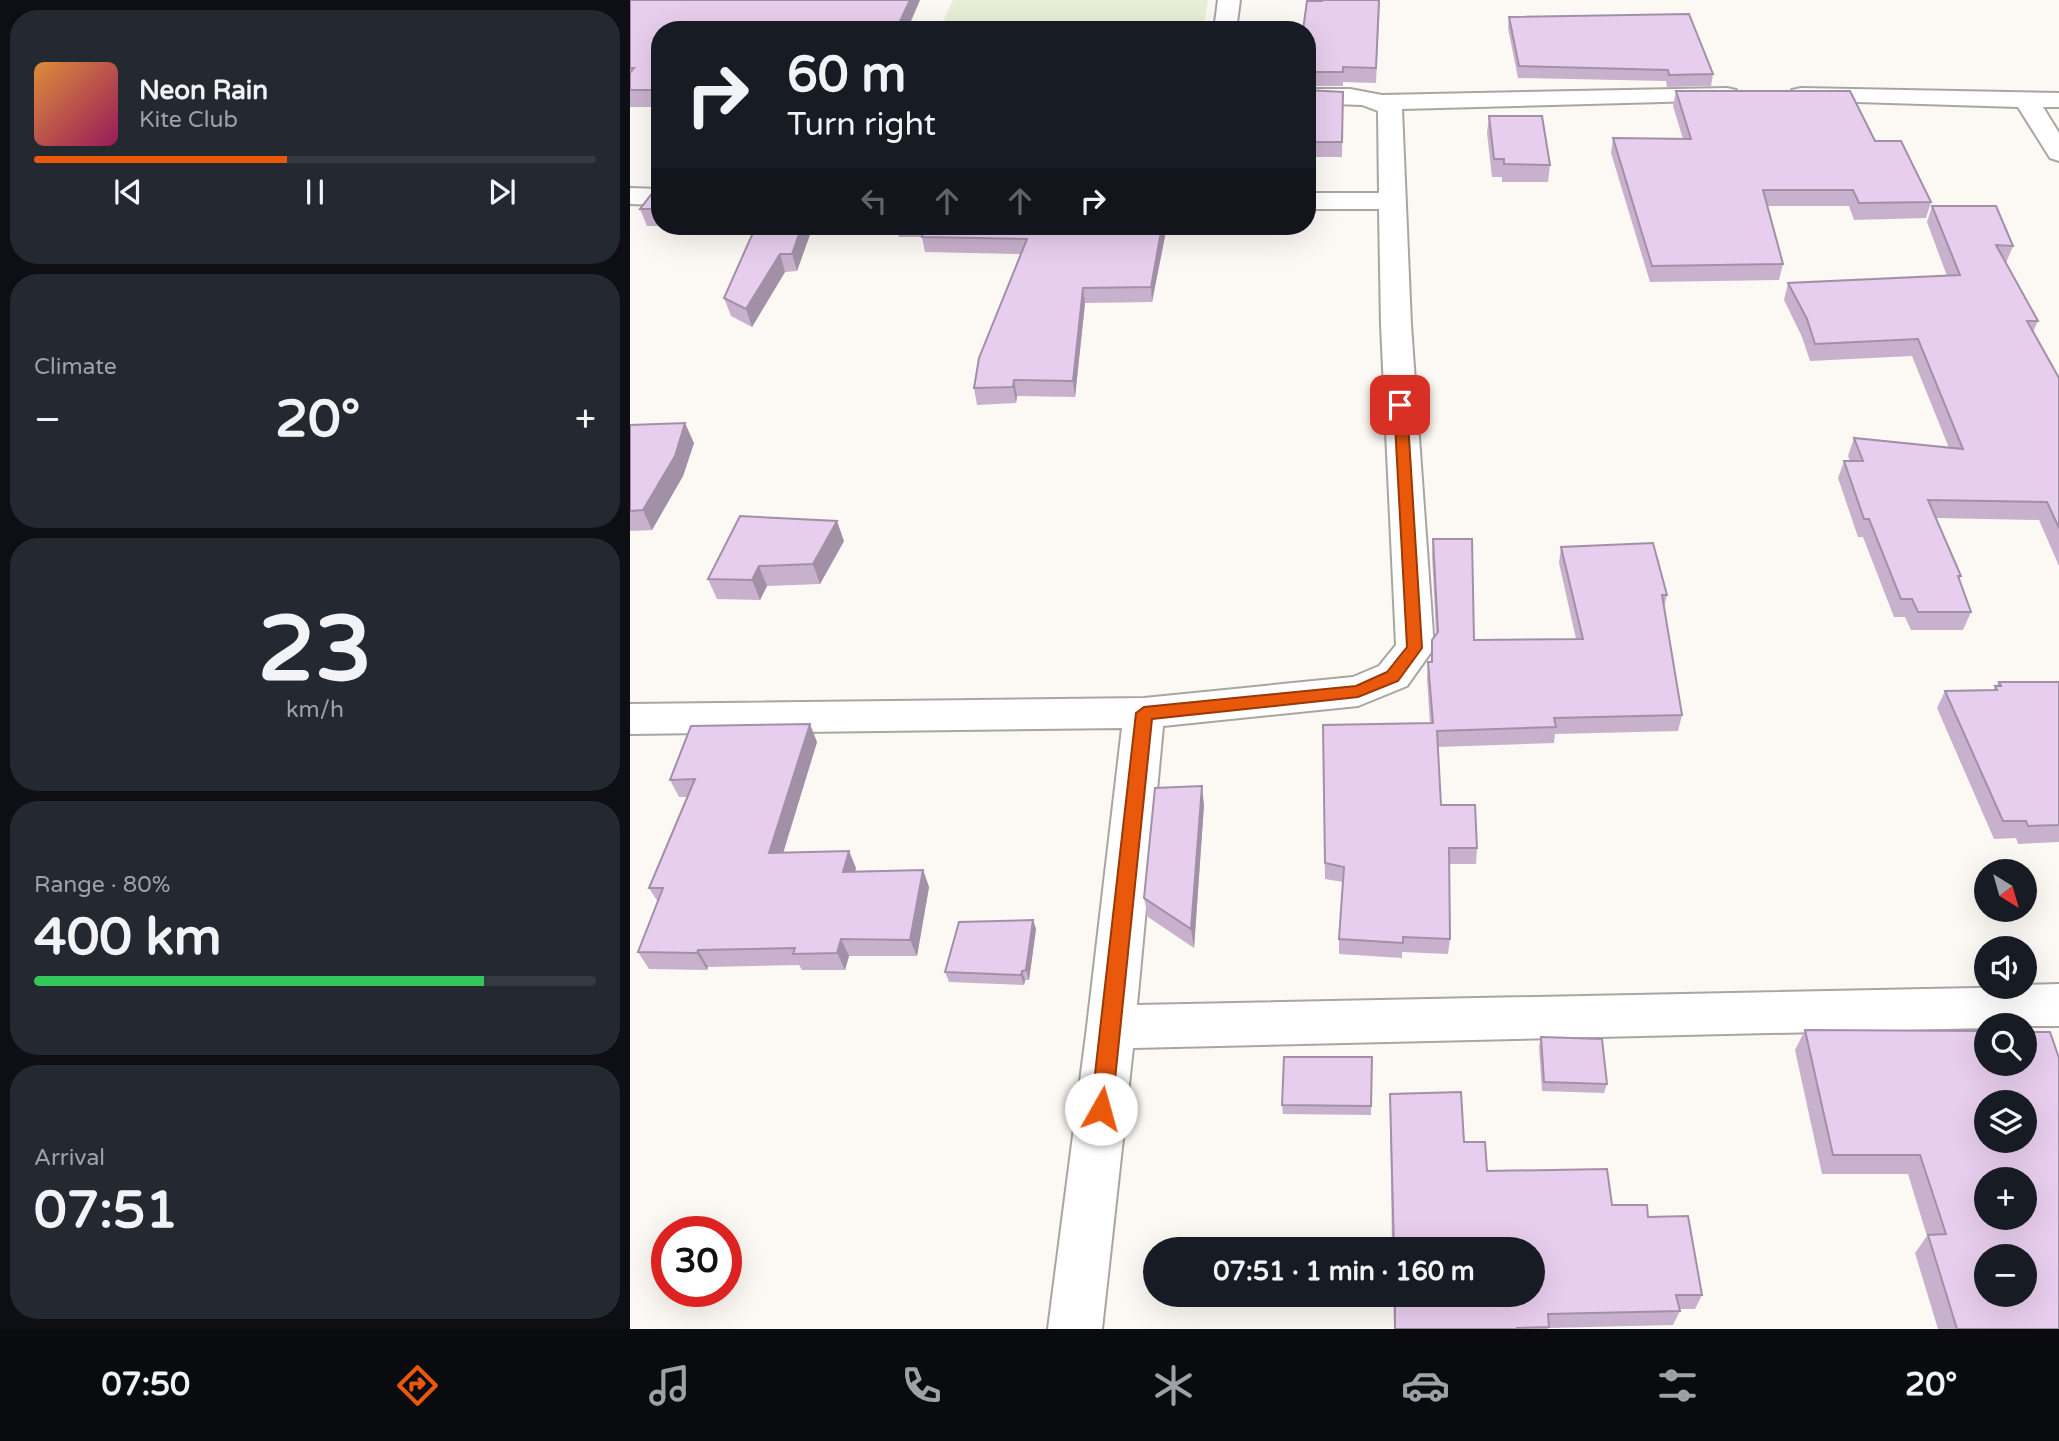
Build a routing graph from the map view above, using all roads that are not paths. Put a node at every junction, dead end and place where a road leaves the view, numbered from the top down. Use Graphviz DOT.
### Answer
graph roads {
  1 [pos="1229,0"];
  2 [pos="1226,21"];
  3 [pos="1778,94"];
  4 [pos="1751,95"];
  5 [pos="1316,97"];
  6 [pos="2026,100"];
  7 [pos="2059,100"];
  8 [pos="1383,102"];
  9 [pos="2059,153"];
  10 [pos="630,197"];
  11 [pos="651,197"];
  12 [pos="1316,201"];
  13 [pos="1391,201"];
  14 [pos="1144,713"];
  15 [pos="630,719"];
  16 [pos="2059,1005"];
  17 [pos="1111,1027"];
  18 [pos="1075,1329"];
  1 -- 2 [label="street"];
  3 -- 6 [label="street"];
  4 -- 8 [label="street"];
  5 -- 8 [label="street"];
  6 -- 7 [label="street"];
  6 -- 9 [label="street"];
  8 -- 13 [label="street"];
  10 -- 11 [label="street"];
  12 -- 13 [label="street"];
  13 -- 14 [label="street"];
  14 -- 15 [label="street"];
  14 -- 17 [label="street"];
  16 -- 17 [label="street"];
  17 -- 18 [label="street"];
}
